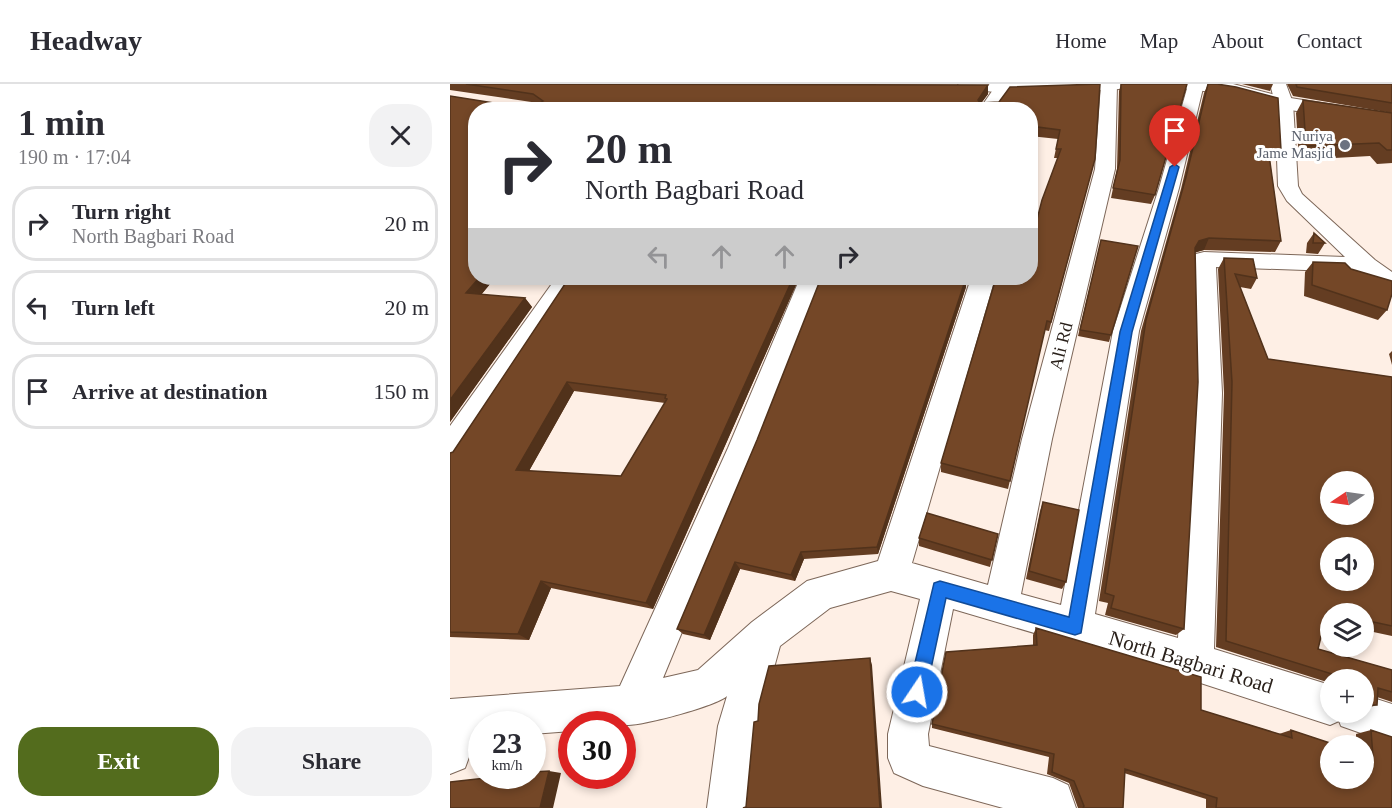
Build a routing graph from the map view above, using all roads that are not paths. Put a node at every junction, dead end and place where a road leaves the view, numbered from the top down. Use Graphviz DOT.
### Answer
graph roads {
  1 [pos="967,84"];
  2 [pos="1119,84"];
  3 [pos="1189,84"];
  4 [pos="1109,85"];
  5 [pos="1196,85"];
  6 [pos="1004,88"];
  7 [pos="1281,94"];
  8 [pos="993,102"];
  9 [pos="1392,120"];
  10 [pos="1367,265"];
  11 [pos="1392,283"];
  12 [pos="562,285"];
  13 [pos="809,285"];
  14 [pos="982,285"];
  15 [pos="450,450"];
  16 [pos="891,574"];
  17 [pos="940,588"];
  18 [pos="1001,606"];
  19 [pos="1075,627"];
  20 [pos="765,635"];
  21 [pos="1195,662"];
  22 [pos="1320,702"];
  23 [pos="632,705"];
  24 [pos="1374,718"];
  25 [pos="1392,724"];
  26 [pos="454,730"];
  27 [pos="1062,805"];
  28 [pos="729,808"];
  1 -- 6 [label="street"];
  2 -- 4 [label="street"];
  3 -- 5 [label="street"];
  4 -- 6 [label="street"];
  4 -- 18 [label="street, Ali Rd"];
  5 -- 7 [label="street"];
  5 -- 19 [label="street"];
  6 -- 8 [label="street"];
  7 -- 9 [label="street"];
  7 -- 10 [label="street"];
  10 -- 11 [label="street"];
  10 -- 21 [label="street"];
  12 -- 15 [label="street"];
  13 -- 23 [label="street"];
  14 -- 16 [label="street"];
  16 -- 17 [label="street, North Bagbari Road"];
  16 -- 20 [label="street"];
  17 -- 18 [label="street, North Bagbari Road"];
  17 -- 27 [label="street"];
  18 -- 19 [label="street, North Bagbari Road"];
  19 -- 21 [label="street, North Bagbari Road"];
  20 -- 23 [label="street"];
  20 -- 28 [label="street"];
  21 -- 22 [label="street, North Bagbari Road"];
  23 -- 26 [label="street"];
  24 -- 25 [label="street"];
}
